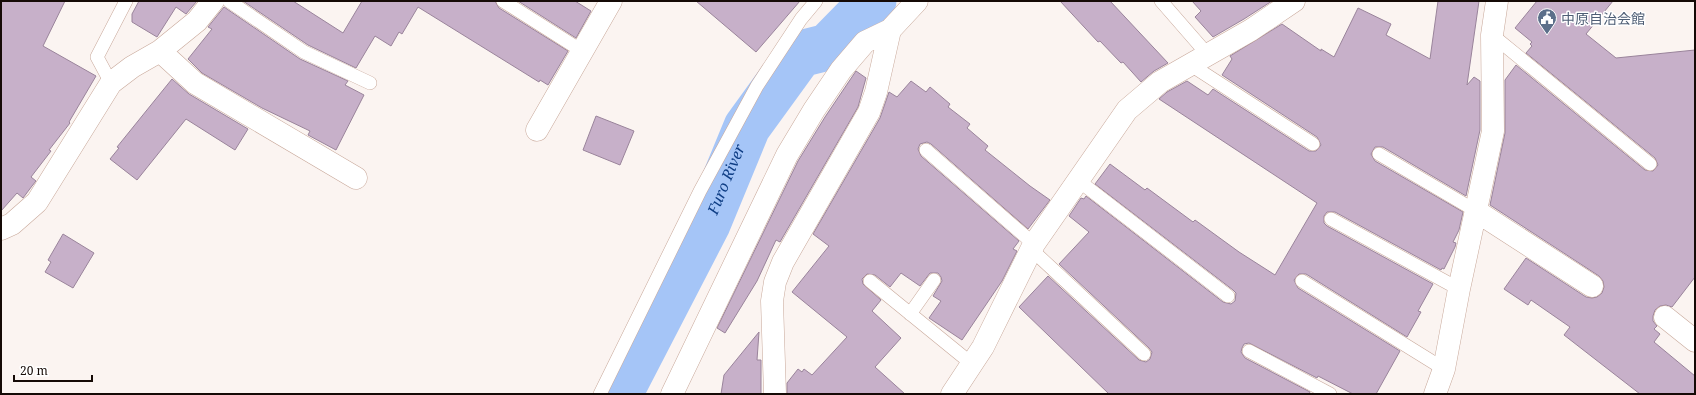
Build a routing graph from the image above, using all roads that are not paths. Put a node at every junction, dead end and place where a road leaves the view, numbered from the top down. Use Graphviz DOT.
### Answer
graph roads {
  1 [pos="126,1"];
  2 [pos="213,1"];
  3 [pos="229,1"];
  4 [pos="503,1"];
  5 [pos="611,1"];
  6 [pos="816,1"];
  7 [pos="917,1"];
  8 [pos="1161,1"];
  9 [pos="1294,1"];
  10 [pos="1497,1"];
  11 [pos="890,30"];
  12 [pos="1492,35"];
  13 [pos="160,51"];
  14 [pos="582,51"];
  15 [pos="1199,60"];
  16 [pos="111,83"];
  17 [pos="370,83"];
  18 [pos="537,130"];
  19 [pos="1313,144"];
  20 [pos="926,150"];
  21 [pos="1379,154"];
  22 [pos="1650,164"];
  23 [pos="356,178"];
  24 [pos="1079,181"];
  25 [pos="1476,211"];
  26 [pos="1331,219"];
  27 [pos="1,230"];
  28 [pos="1033,247"];
  29 [pos="934,280"];
  30 [pos="870,281"];
  31 [pos="1302,281"];
  32 [pos="1592,286"];
  33 [pos="1460,289"];
  34 [pos="1228,296"];
  35 [pos="910,314"];
  36 [pos="1665,317"];
  37 [pos="1695,341"];
  38 [pos="1249,351"];
  39 [pos="1144,354"];
  40 [pos="972,364"];
  41 [pos="1444,369"];
  42 [pos="600,394"];
  43 [pos="672,394"];
  44 [pos="775,394"];
  45 [pos="952,394"];
  46 [pos="1330,394"];
  47 [pos="1435,394"];
  1 -- 16 [label="lane"];
  2 -- 13 [label="street"];
  3 -- 17 [label="lane"];
  4 -- 14 [label="lane"];
  5 -- 14 [label="street"];
  6 -- 42 [label="lane"];
  7 -- 11 [label="street"];
  8 -- 15 [label="lane"];
  9 -- 15 [label="street"];
  10 -- 12 [label="street"];
  11 -- 43 [label="street"];
  11 -- 44 [label="street"];
  12 -- 22 [label="lane"];
  12 -- 25 [label="street"];
  13 -- 16 [label="street"];
  13 -- 23 [label="street"];
  14 -- 18 [label="street"];
  15 -- 19 [label="lane"];
  15 -- 24 [label="street"];
  16 -- 27 [label="street"];
  20 -- 28 [label="lane"];
  21 -- 25 [label="lane"];
  24 -- 28 [label="street"];
  24 -- 34 [label="lane"];
  25 -- 32 [label="street"];
  25 -- 33 [label="street"];
  26 -- 33 [label="lane"];
  28 -- 39 [label="lane"];
  28 -- 40 [label="street"];
  29 -- 35 [label="lane"];
  30 -- 35 [label="lane"];
  31 -- 41 [label="lane"];
  33 -- 41 [label="street"];
  35 -- 40 [label="lane"];
  36 -- 37 [label="street"];
  38 -- 46 [label="lane"];
  40 -- 45 [label="street"];
  41 -- 47 [label="street"];
}
